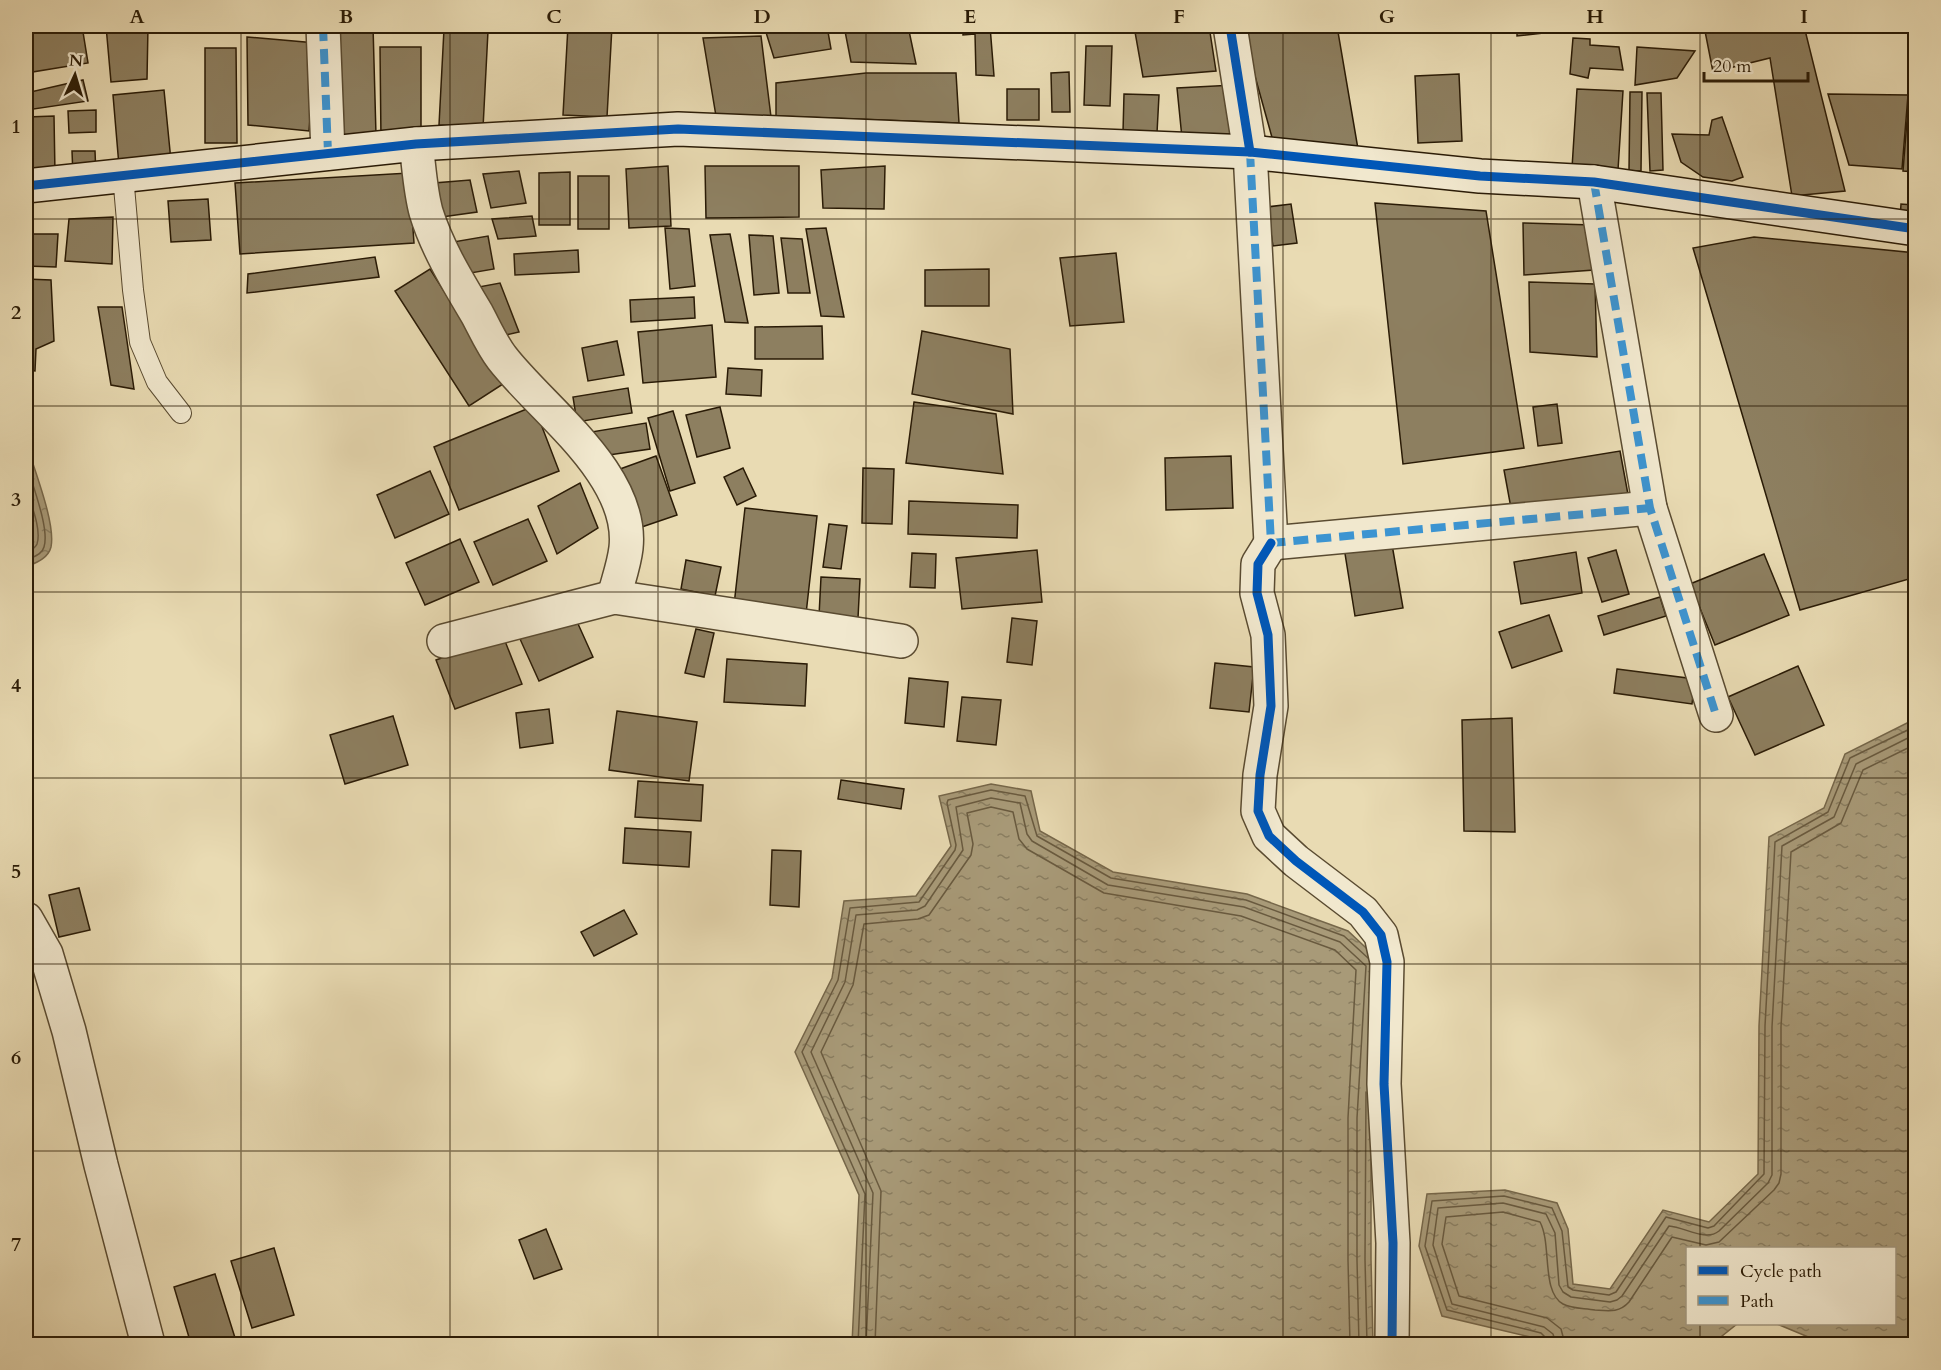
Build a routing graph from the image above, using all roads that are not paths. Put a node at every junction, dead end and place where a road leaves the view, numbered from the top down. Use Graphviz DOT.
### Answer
graph roads {
  1 [pos="323,26"];
  2 [pos="1230,26"];
  3 [pos="416,144"];
  4 [pos="1250,152"];
  5 [pos="328,153"];
  6 [pos="123,175"];
  7 [pos="1594,182"];
  8 [pos="26,186"];
  9 [pos="1916,229"];
  10 [pos="181,413"];
  11 [pos="1650,508"];
  12 [pos="1271,543"];
  13 [pos="614,597"];
  14 [pos="444,641"];
  15 [pos="901,641"];
  16 [pos="1716,715"];
  17 [pos="26,919"];
  18 [pos="148,1344"];
  19 [pos="1392,1344"];
  1 -- 5 [label="street"];
  2 -- 4 [label="street"];
  3 -- 4 [label="street"];
  3 -- 5 [label="street"];
  3 -- 13 [label="street"];
  4 -- 7 [label="street"];
  4 -- 12 [label="street"];
  5 -- 6 [label="street"];
  6 -- 8 [label="street"];
  6 -- 10 [label="lane"];
  7 -- 9 [label="street"];
  7 -- 11 [label="street"];
  11 -- 12 [label="street"];
  11 -- 16 [label="street"];
  12 -- 19 [label="street"];
  13 -- 14 [label="street"];
  13 -- 15 [label="street"];
  17 -- 18 [label="street"];
}
